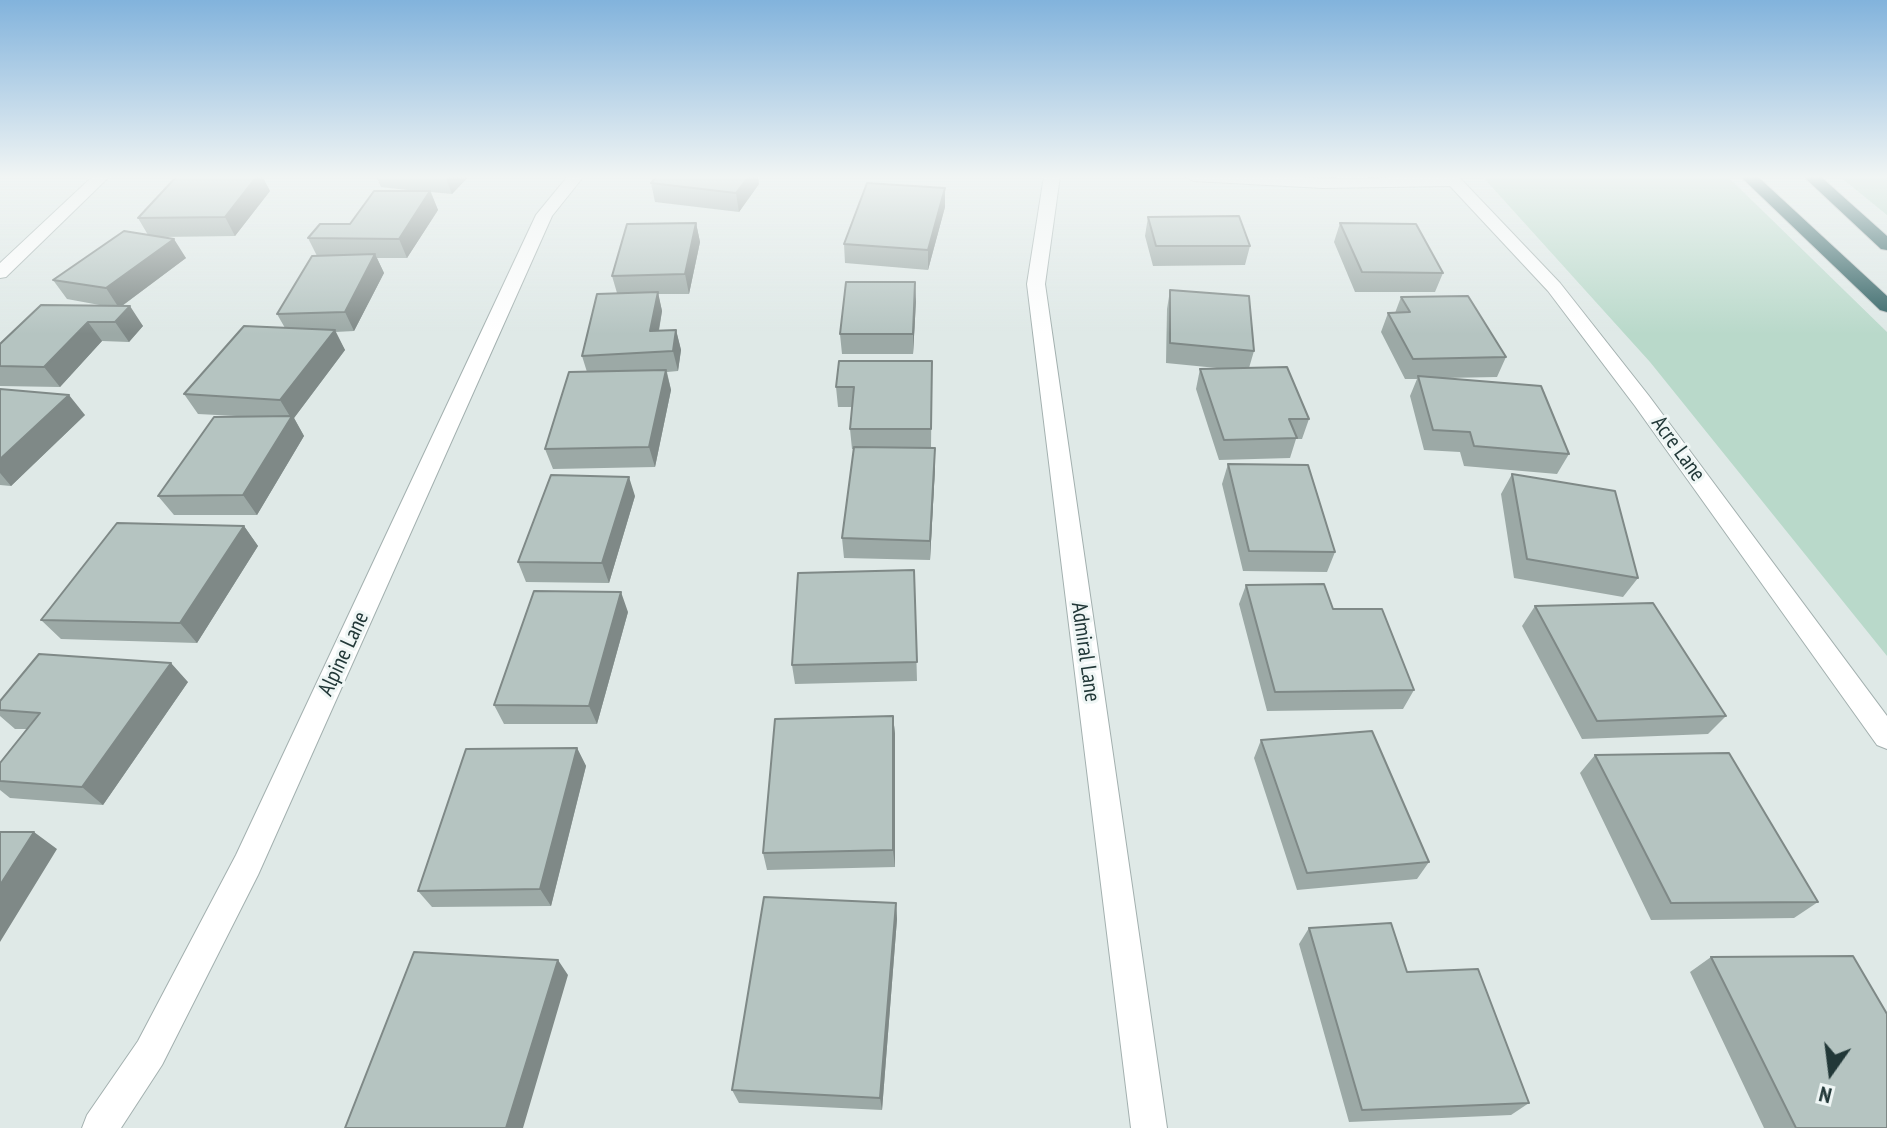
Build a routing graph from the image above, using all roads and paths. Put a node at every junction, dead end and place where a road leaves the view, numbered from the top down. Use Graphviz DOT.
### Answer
graph roads {
  1 [pos="47,229"];
  2 [pos="538,229"];
  3 [pos="1044,229"];
  4 [pos="1499,229"];
  5 [pos="1804,229"];
  6 [pos="1869,229"];
  7 [pos="1887,245"];
  8 [pos="0,273"];
  9 [pos="1887,306"];
  10 [pos="1887,737"];
  11 [pos="100,1128"];
  12 [pos="1149,1128"];
  1 -- 8 [label="street"];
  2 -- 11 [label="street, Alpine Lane"];
  3 -- 12 [label="street, Admiral Lane"];
  4 -- 10 [label="street, Acre Lane"];
  5 -- 9 [label="highway"];
  6 -- 7 [label="highway"];
}
